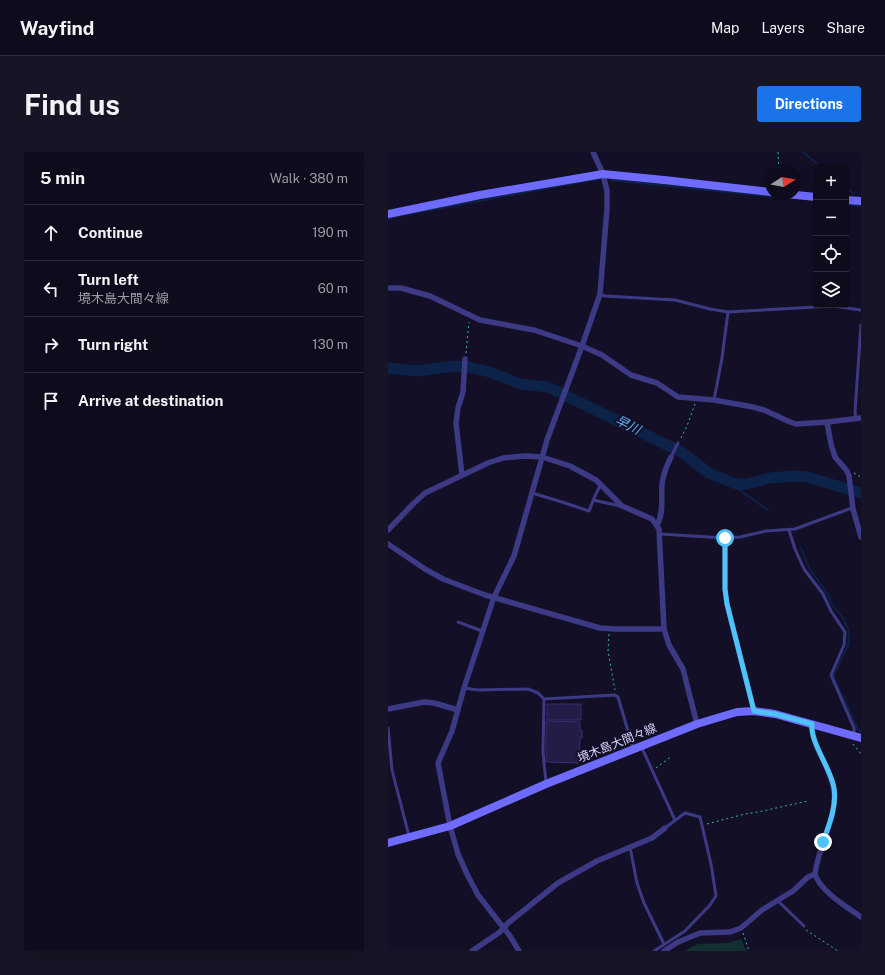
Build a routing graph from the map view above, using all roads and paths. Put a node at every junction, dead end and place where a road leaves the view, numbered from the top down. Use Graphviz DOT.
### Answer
graph roads {
  1 [pos="593,152"];
  2 [pos="778,152"];
  3 [pos="778,164"];
  4 [pos="603,174"];
  5 [pos="765,191"];
  6 [pos="801,196"];
  7 [pos="813,197"];
  8 [pos="849,200"];
  9 [pos="861,201"];
  10 [pos="388,214"];
  11 [pos="388,288"];
  12 [pos="600,294"];
  13 [pos="861,310"];
  14 [pos="728,312"];
  15 [pos="470,316"];
  16 [pos="861,325"];
  17 [pos="582,346"];
  18 [pos="465,359"];
  19 [pos="696,398"];
  20 [pos="714,400"];
  21 [pos="858,418"];
  22 [pos="827,422"];
  23 [pos="678,443"];
  24 [pos="542,457"];
  25 [pos="671,457"];
  26 [pos="462,475"];
  27 [pos="601,484"];
  28 [pos="532,493"];
  29 [pos="593,500"];
  30 [pos="622,506"];
  31 [pos="853,509"];
  32 [pos="657,526"];
  33 [pos="388,530"];
  34 [pos="789,530"];
  35 [pos="660,534"];
  36 [pos="861,537"];
  37 [pos="725,538"];
  38 [pos="388,544"];
  39 [pos="494,597"];
  40 [pos="458,622"];
  41 [pos="609,628"];
  42 [pos="664,629"];
  43 [pos="482,631"];
  44 [pos="464,688"];
  45 [pos="615,695"];
  46 [pos="544,699"];
  47 [pos="388,709"];
  48 [pos="458,710"];
  49 [pos="754,711"];
  50 [pos="697,724"];
  51 [pos="812,724"];
  52 [pos="388,728"];
  53 [pos="855,736"];
  54 [pos="638,747"];
  55 [pos="861,754"];
  56 [pos="672,756"];
  57 [pos="652,770"];
  58 [pos="546,784"];
  59 [pos="808,801"];
  60 [pos="675,820"];
  61 [pos="450,826"];
  62 [pos="703,826"];
  63 [pos="666,828"];
  64 [pos="409,837"];
  65 [pos="388,843"];
  66 [pos="630,846"];
  67 [pos="815,874"];
  68 [pos="778,901"];
  69 [pos="861,917"];
  70 [pos="804,926"];
  71 [pos="504,928"];
  72 [pos="741,928"];
  73 [pos="664,944"];
  74 [pos="472,951"];
  75 [pos="519,951"];
  76 [pos="654,951"];
  77 [pos="664,951"];
  78 [pos="749,951"];
  79 [pos="838,951"];
  1 -- 4 [label="street"];
  2 -- 3 [label="path"];
  4 -- 5 [label="main road"];
  4 -- 10 [label="main road"];
  4 -- 12 [label="street"];
  6 -- 7 [label="main road"];
  8 -- 9 [label="main road"];
  11 -- 15 [label="street"];
  12 -- 14 [label="lane"];
  12 -- 17 [label="street"];
  13 -- 14 [label="lane"];
  14 -- 20 [label="lane"];
  15 -- 17 [label="street"];
  15 -- 18 [label="path"];
  16 -- 21 [label="lane"];
  17 -- 19 [label="street"];
  17 -- 24 [label="street"];
  18 -- 26 [label="street"];
  19 -- 20 [label="street"];
  19 -- 23 [label="path"];
  20 -- 22 [label="street"];
  21 -- 22 [label="street"];
  22 -- 31 [label="street"];
  23 -- 25 [label="lane"];
  24 -- 26 [label="street"];
  24 -- 27 [label="street"];
  24 -- 28 [label="street"];
  25 -- 32 [label="street"];
  26 -- 33 [label="street"];
  27 -- 29 [label="lane"];
  27 -- 30 [label="street"];
  28 -- 29 [label="lane"];
  28 -- 39 [label="street"];
  29 -- 30 [label="lane"];
  30 -- 32 [label="street"];
  31 -- 34 [label="lane"];
  31 -- 36 [label="street"];
  32 -- 35 [label="street"];
  34 -- 37 [label="lane"];
  34 -- 53 [label="lane"];
  35 -- 37 [label="lane"];
  35 -- 42 [label="street"];
  37 -- 49 [label="street"];
  38 -- 39 [label="street"];
  39 -- 41 [label="street"];
  39 -- 43 [label="street"];
  40 -- 43 [label="lane"];
  41 -- 42 [label="street"];
  41 -- 45 [label="path"];
  42 -- 50 [label="street"];
  43 -- 44 [label="street"];
  44 -- 46 [label="lane"];
  44 -- 48 [label="street"];
  45 -- 46 [label="lane"];
  45 -- 54 [label="lane"];
  46 -- 58 [label="lane"];
  47 -- 48 [label="street"];
  48 -- 61 [label="street"];
  49 -- 50 [label="main road, 境木島大間々線"];
  49 -- 51 [label="main road, 境木島大間々線"];
  50 -- 54 [label="main road, 境木島大間々線"];
  51 -- 53 [label="main road, 境木島大間々線"];
  51 -- 67 [label="street"];
  52 -- 64 [label="lane"];
  53 -- 55 [label="path"];
  54 -- 57 [label="lane"];
  54 -- 58 [label="main road, 境木島大間々線"];
  56 -- 57 [label="path"];
  57 -- 60 [label="lane"];
  58 -- 61 [label="main road, 境木島大間々線"];
  59 -- 62 [label="path"];
  60 -- 62 [label="lane"];
  60 -- 63 [label="lane"];
  61 -- 64 [label="main road, 境木島大間々線"];
  61 -- 71 [label="street"];
  62 -- 73 [label="lane"];
  63 -- 66 [label="street"];
  64 -- 65 [label="main road, 境木島大間々線"];
  66 -- 71 [label="street"];
  66 -- 73 [label="lane"];
  67 -- 68 [label="street"];
  67 -- 69 [label="street"];
  68 -- 70 [label="lane"];
  68 -- 72 [label="street"];
  70 -- 79 [label="path"];
  71 -- 74 [label="street"];
  71 -- 75 [label="street"];
  72 -- 77 [label="street"];
  72 -- 78 [label="path"];
  73 -- 76 [label="lane"];
}
